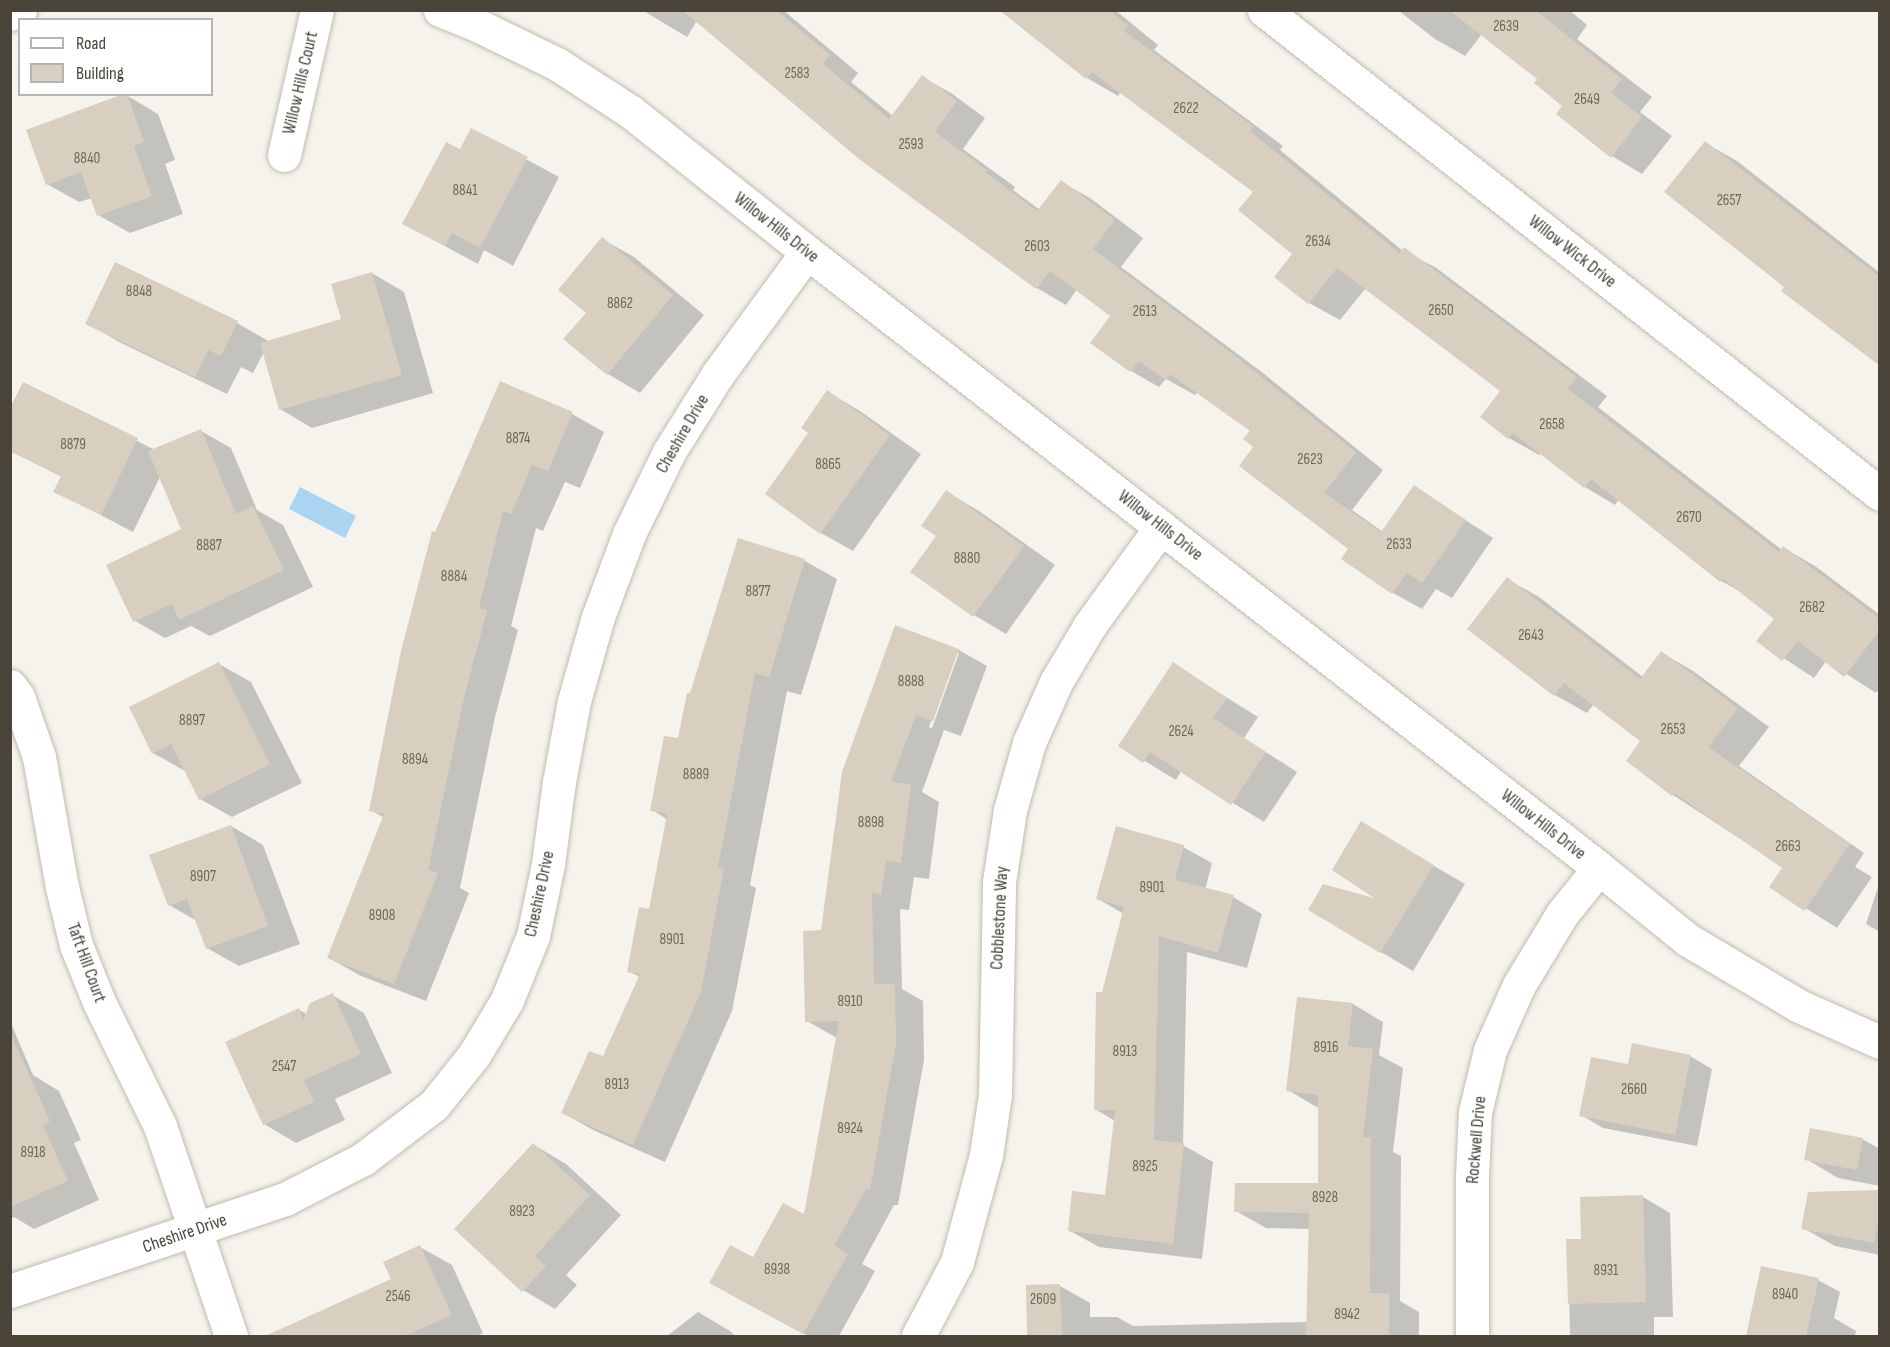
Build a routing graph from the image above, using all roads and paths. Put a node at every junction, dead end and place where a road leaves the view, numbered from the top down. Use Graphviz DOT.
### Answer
graph roads {
  1 [pos="20,10"];
  2 [pos="317,10"];
  3 [pos="440,10"];
  4 [pos="1264,10"];
  5 [pos="10,14"];
  6 [pos="284,155"];
  7 [pos="807,252"];
  8 [pos="1880,494"];
  9 [pos="1161,527"];
  10 [pos="10,686"];
  11 [pos="1599,868"];
  12 [pos="1880,1042"];
  13 [pos="196,1230"];
  14 [pos="10,1291"];
  15 [pos="231,1336"];
  16 [pos="918,1336"];
  17 [pos="1472,1336"];
  1 -- 5 [label="street"];
  2 -- 6 [label="street, Willow Hills Court"];
  3 -- 7 [label="street, Willow Hills Drive"];
  4 -- 8 [label="street, Willow Wick Drive"];
  7 -- 9 [label="street, Willow Hills Drive"];
  7 -- 13 [label="street, Cheshire Drive"];
  9 -- 11 [label="street, Willow Hills Drive"];
  9 -- 16 [label="street, Cobblestone Way"];
  10 -- 13 [label="street, Taft Hill Court"];
  11 -- 12 [label="street, Willow Hills Drive"];
  11 -- 17 [label="street, Rockwell Drive"];
  13 -- 14 [label="street, Cheshire Drive"];
  13 -- 15 [label="street, Taft Hill Court"];
}
